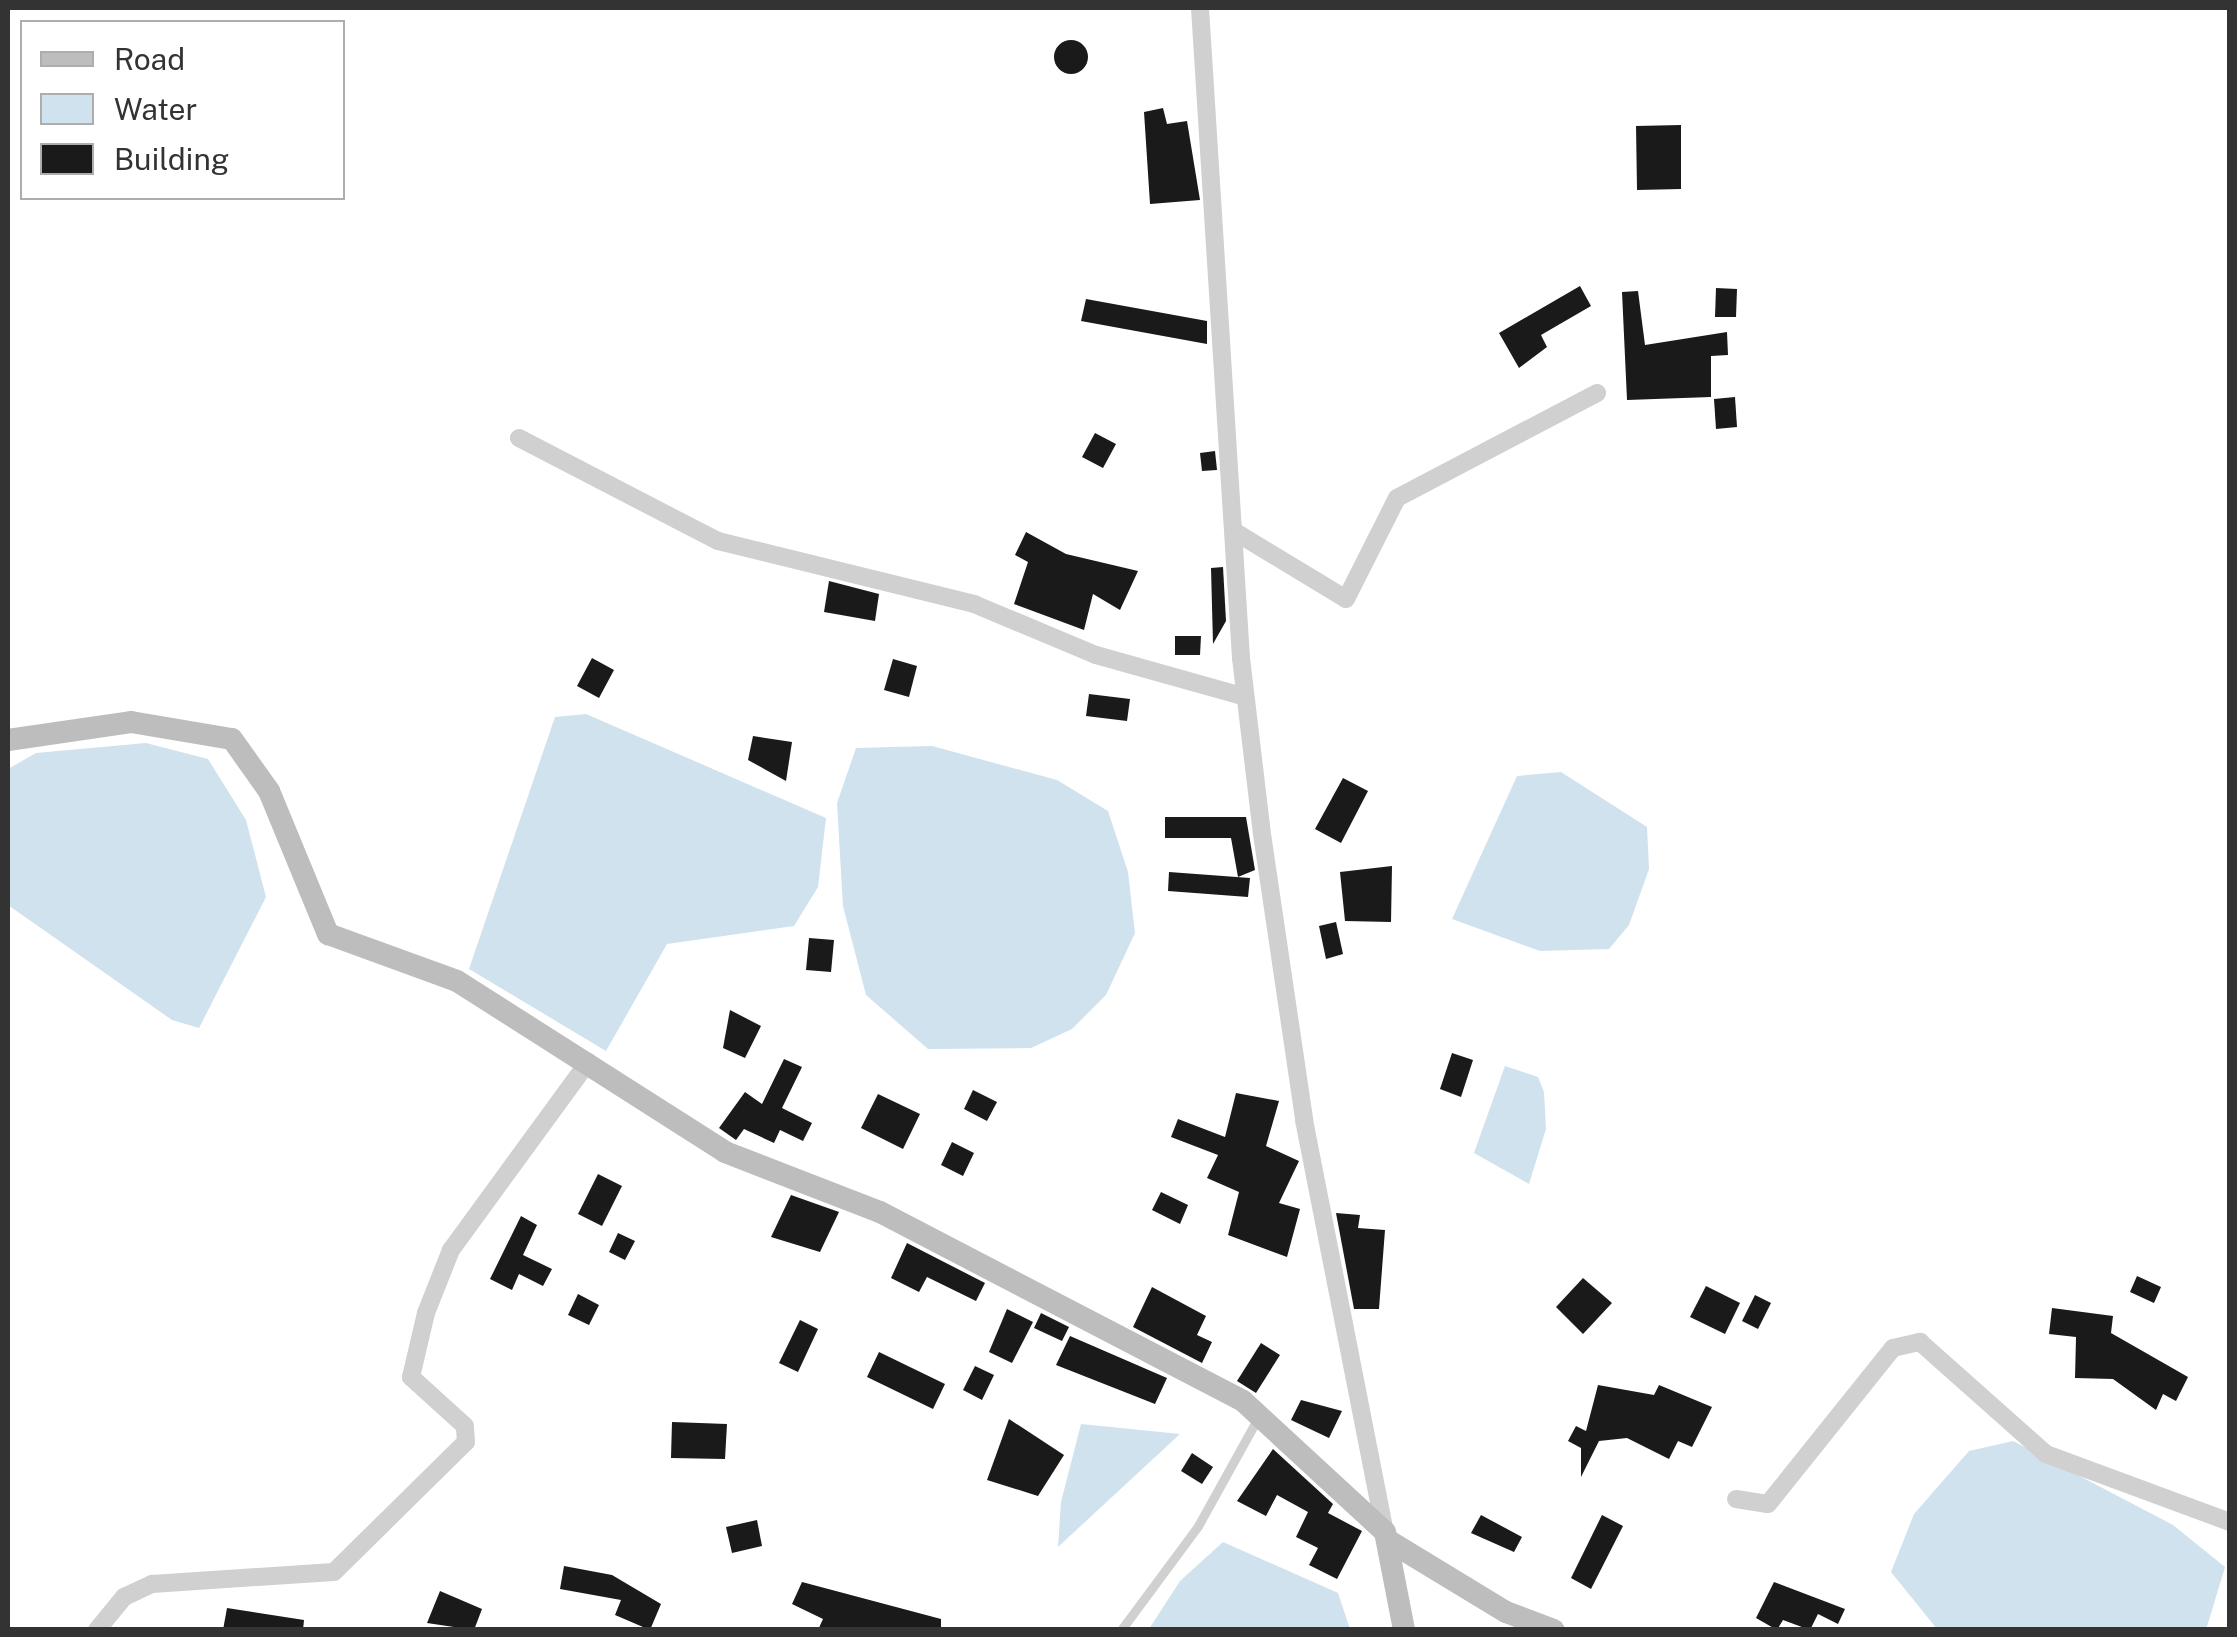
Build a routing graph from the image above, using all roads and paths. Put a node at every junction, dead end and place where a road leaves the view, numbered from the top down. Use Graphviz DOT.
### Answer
graph roads {
  1 [pos="1200,8"];
  2 [pos="1596,392"];
  3 [pos="519,438"];
  4 [pos="1237,533"];
  5 [pos="1245,697"];
  6 [pos="8,740"];
  7 [pos="588,1062"];
  8 [pos="1260,1414"];
  9 [pos="1736,1499"];
  10 [pos="2230,1522"];
  11 [pos="1387,1537"];
  12 [pos="98,1630"];
  13 [pos="1121,1630"];
  14 [pos="1404,1630"];
  15 [pos="1554,1630"];
  1 -- 4 [label="street"];
  2 -- 4 [label="street"];
  3 -- 5 [label="street"];
  4 -- 5 [label="street"];
  5 -- 11 [label="street"];
  6 -- 7 [label="street"];
  7 -- 8 [label="street"];
  7 -- 12 [label="street"];
  8 -- 11 [label="street"];
  8 -- 13 [label="lane"];
  9 -- 10 [label="street"];
  11 -- 14 [label="street"];
  11 -- 15 [label="street"];
}
